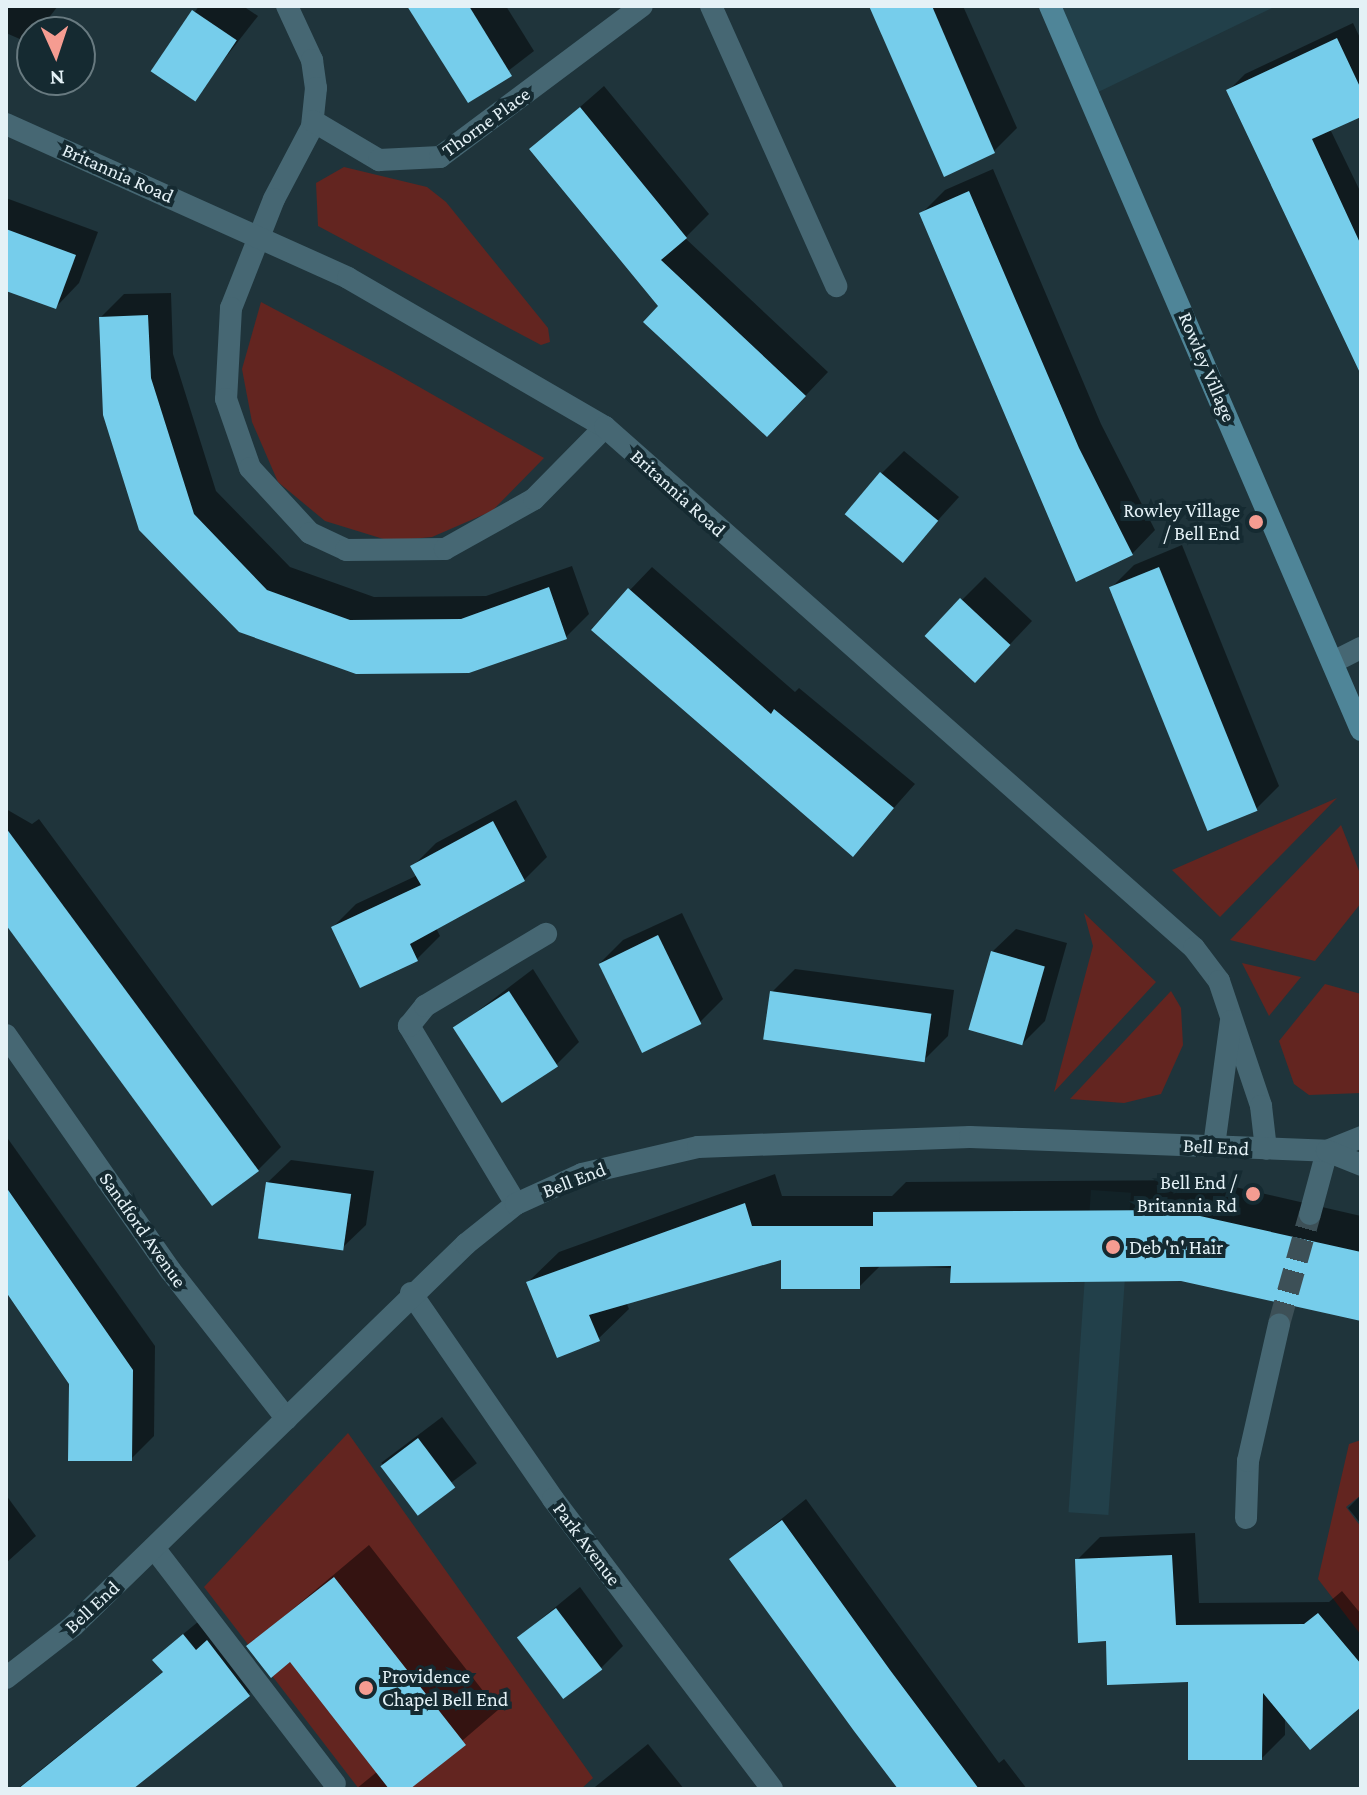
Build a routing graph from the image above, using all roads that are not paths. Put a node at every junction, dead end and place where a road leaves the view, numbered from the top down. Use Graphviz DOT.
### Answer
graph roads {
  1 [pos="287,6"];
  2 [pos="642,6"];
  3 [pos="711,6"];
  4 [pos="1050,6"];
  5 [pos="313,121"];
  6 [pos="6,124"];
  7 [pos="262,237"];
  8 [pos="836,286"];
  9 [pos="605,427"];
  10 [pos="1361,648"];
  11 [pos="1333,662"];
  12 [pos="1361,730"];
  13 [pos="546,934"];
  14 [pos="1231,1020"];
  15 [pos="6,1035"];
  16 [pos="1361,1137"];
  17 [pos="1214,1146"];
  18 [pos="1266,1149"];
  19 [pos="1327,1151"];
  20 [pos="1361,1165"];
  21 [pos="516,1204"];
  22 [pos="1310,1214"];
  23 [pos="411,1293"];
  24 [pos="1279,1324"];
  25 [pos="287,1419"];
  26 [pos="1246,1518"];
  27 [pos="154,1548"];
  28 [pos="6,1678"];
  29 [pos="335,1784"];
  30 [pos="772,1789"];
  1 -- 5 [label="street"];
  2 -- 5 [label="street, Thorne Place"];
  3 -- 8 [label="street"];
  4 -- 11 [label="main road, Rowley Village"];
  5 -- 7 [label="street"];
  6 -- 7 [label="street, Britannia Road"];
  7 -- 9 [label="street, Britannia Road"];
  7 -- 9 [label="street"];
  9 -- 14 [label="street, Britannia Road"];
  10 -- 11 [label="street"];
  11 -- 12 [label="main road, Rowley Village"];
  13 -- 21 [label="street"];
  14 -- 17 [label="street, Britannia Road"];
  14 -- 18 [label="street, Britannia Road"];
  15 -- 25 [label="street, Sandford Avenue"];
  16 -- 19 [label="street, Bell End"];
  17 -- 18 [label="street, Bell End"];
  17 -- 21 [label="street, Bell End"];
  18 -- 19 [label="street, Bell End"];
  19 -- 20 [label="street, Bell End"];
  19 -- 22 [label="street"];
  21 -- 23 [label="street, Bell End"];
  23 -- 25 [label="street, Bell End"];
  23 -- 30 [label="street, Park Avenue"];
  24 -- 26 [label="street"];
  25 -- 27 [label="street, Bell End"];
  27 -- 28 [label="street, Bell End"];
  27 -- 29 [label="street"];
}
